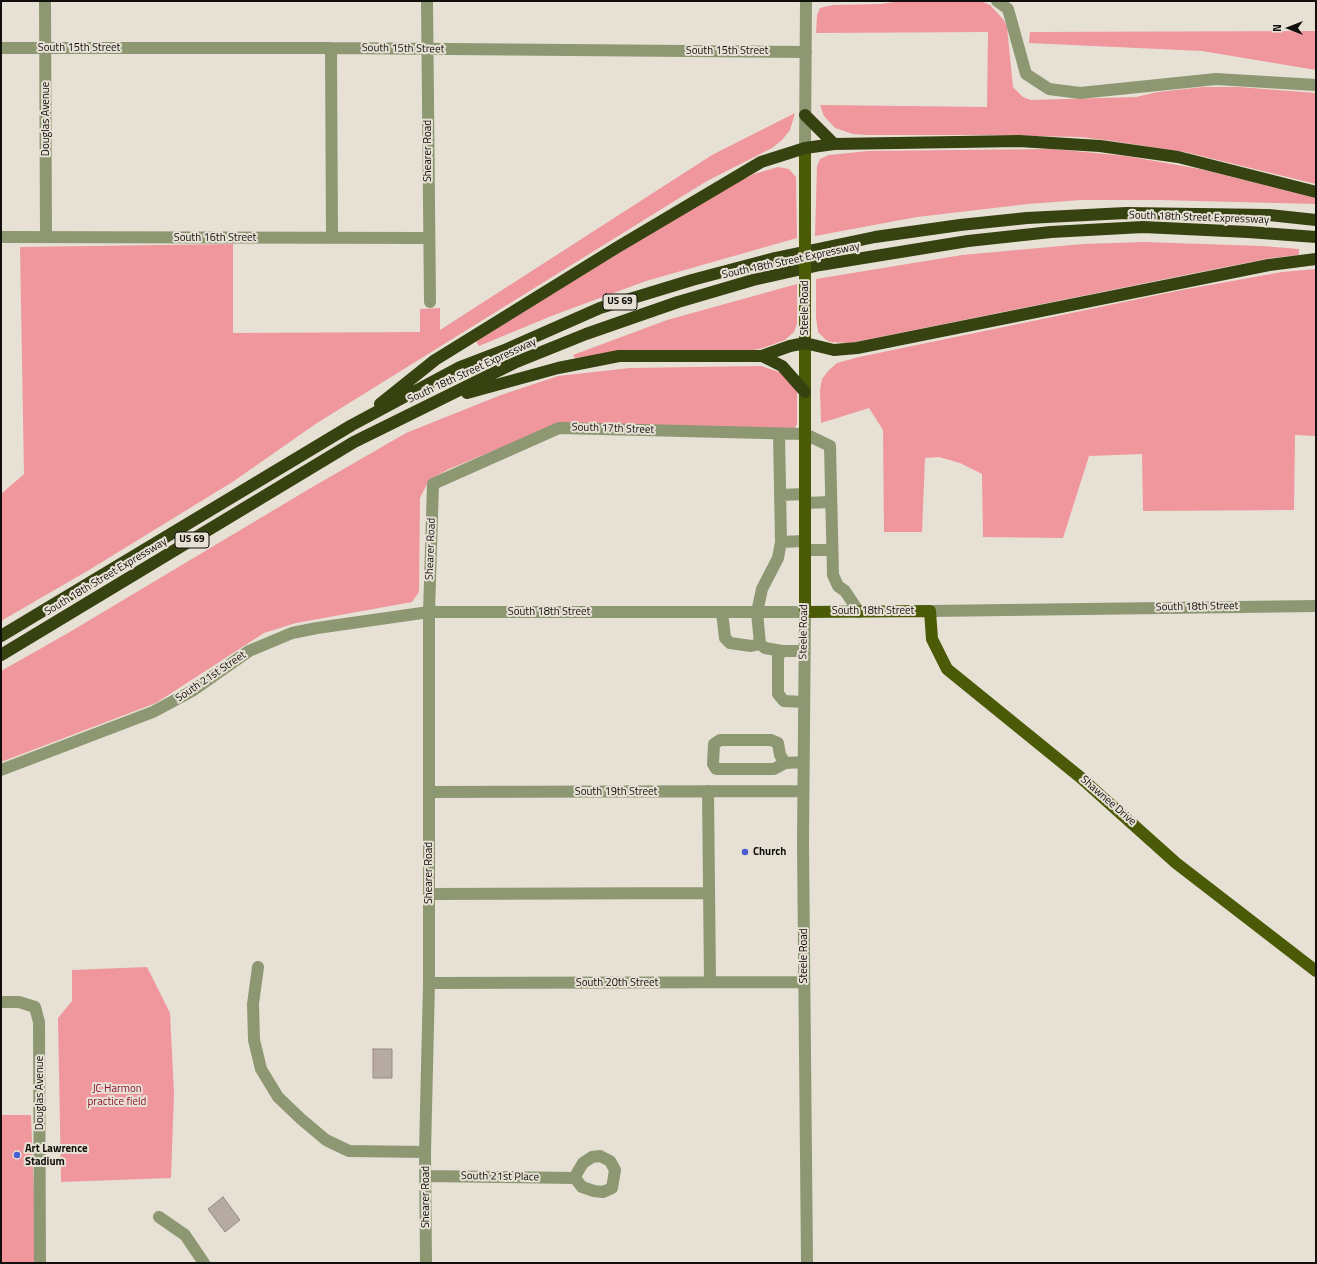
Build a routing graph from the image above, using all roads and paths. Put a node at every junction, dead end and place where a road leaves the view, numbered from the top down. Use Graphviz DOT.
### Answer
graph roads {
  1 [pos="46,1"];
  2 [pos="427,1"];
  3 [pos="806,1"];
  4 [pos="997,1"];
  5 [pos="46,47"];
  6 [pos="1,48"];
  7 [pos="331,48"];
  8 [pos="428,49"];
  9 [pos="806,52"];
  10 [pos="1316,86"];
  11 [pos="805,115"];
  12 [pos="834,144"];
  13 [pos="805,148"];
  14 [pos="1316,192"];
  15 [pos="1316,220"];
  16 [pos="1,237"];
  17 [pos="46,237"];
  18 [pos="1316,237"];
  19 [pos="332,238"];
  20 [pos="429,238"];
  21 [pos="1316,259"];
  22 [pos="430,302"];
  23 [pos="805,343"];
  24 [pos="762,356"];
  25 [pos="805,392"];
  26 [pos="438,401"];
  27 [pos="352,425"];
  28 [pos="780,434"];
  29 [pos="805,434"];
  30 [pos="433,484"];
  31 [pos="780,494"];
  32 [pos="805,498"];
  33 [pos="831,502"];
  34 [pos="781,542"];
  35 [pos="805,546"];
  36 [pos="832,550"];
  37 [pos="1316,606"];
  38 [pos="930,611"];
  39 [pos="429,612"];
  40 [pos="722,612"];
  41 [pos="757,612"];
  42 [pos="805,612"];
  43 [pos="859,612"];
  44 [pos="1,636"];
  45 [pos="760,644"];
  46 [pos="782,651"];
  47 [pos="803,651"];
  48 [pos="1,655"];
  49 [pos="803,702"];
  50 [pos="803,762"];
  51 [pos="785,763"];
  52 [pos="1,770"];
  53 [pos="803,791"];
  54 [pos="429,792"];
  55 [pos="708,792"];
  56 [pos="709,893"];
  57 [pos="429,894"];
  58 [pos="258,967"];
  59 [pos="1316,971"];
  60 [pos="710,982"];
  61 [pos="804,982"];
  62 [pos="429,983"];
  63 [pos="1,1002"];
  64 [pos="425,1152"];
  65 [pos="425,1176"];
  66 [pos="575,1178"];
  67 [pos="159,1218"];
  68 [pos="40,1263"];
  69 [pos="204,1263"];
  70 [pos="426,1263"];
  71 [pos="808,1263"];
  1 -- 5 [label="street, Douglas Avenue"];
  2 -- 8 [label="street, Shearer Road"];
  3 -- 9 [label="street, Steele Road"];
  4 -- 10 [label="street"];
  5 -- 6 [label="street, South 15th Street"];
  5 -- 7 [label="street, South 15th Street"];
  5 -- 17 [label="street, Douglas Avenue"];
  7 -- 8 [label="street, South 15th Street"];
  7 -- 19 [label="street"];
  8 -- 9 [label="street, South 15th Street"];
  8 -- 20 [label="street, Shearer Road"];
  9 -- 11 [label="street, Steele Road"];
  11 -- 12 [label="highway"];
  11 -- 13 [label="street, Steele Road"];
  12 -- 13 [label="highway"];
  12 -- 14 [label="highway"];
  13 -- 23 [label="main road, Steele Road, bridge"];
  13 -- 27 [label="highway"];
  15 -- 27 [label="highway, South 18th Street Expressway / US 69"];
  16 -- 17 [label="street, South 16th Street"];
  17 -- 19 [label="street, South 16th Street"];
  18 -- 26 [label="highway, South 18th Street Expressway / US 69"];
  19 -- 20 [label="street, South 16th Street"];
  20 -- 22 [label="street, Shearer Road"];
  21 -- 23 [label="highway"];
  23 -- 24 [label="highway"];
  23 -- 25 [label="main road, Steele Road"];
  24 -- 25 [label="highway"];
  24 -- 26 [label="highway"];
  25 -- 29 [label="main road, Steele Road"];
  26 -- 48 [label="highway, South 18th Street Expressway / US 69"];
  27 -- 44 [label="highway, South 18th Street Expressway / US 69"];
  28 -- 29 [label="street, South 17th Street"];
  28 -- 30 [label="street, South 17th Street"];
  28 -- 31 [label="street"];
  29 -- 32 [label="main road, Steele Road"];
  29 -- 33 [label="street"];
  30 -- 39 [label="street, Shearer Road"];
  31 -- 32 [label="street"];
  31 -- 34 [label="street"];
  32 -- 33 [label="street"];
  32 -- 35 [label="main road, Steele Road"];
  33 -- 36 [label="street"];
  34 -- 35 [label="street"];
  34 -- 41 [label="street"];
  35 -- 36 [label="street"];
  35 -- 42 [label="main road, Steele Road"];
  36 -- 43 [label="street"];
  37 -- 38 [label="street, South 18th Street"];
  38 -- 43 [label="main road, South 18th Street"];
  38 -- 59 [label="main road, Shawnee Drive"];
  39 -- 40 [label="street, South 18th Street"];
  39 -- 52 [label="street, South 21st Street"];
  39 -- 54 [label="street, Shearer Road"];
  40 -- 41 [label="street, South 18th Street"];
  40 -- 45 [label="street"];
  41 -- 42 [label="street, South 18th Street"];
  41 -- 45 [label="street"];
  42 -- 43 [label="main road, South 18th Street"];
  42 -- 47 [label="street, Steele Road"];
  45 -- 46 [label="street"];
  46 -- 47 [label="street"];
  46 -- 49 [label="street"];
  47 -- 49 [label="street, Steele Road"];
  49 -- 50 [label="street, Steele Road"];
  50 -- 51 [label="street"];
  50 -- 53 [label="street, Steele Road"];
  51 -- 51 [label="street"];
  53 -- 55 [label="street, South 19th Street"];
  53 -- 61 [label="street, Steele Road"];
  54 -- 55 [label="street, South 19th Street"];
  54 -- 57 [label="street, Shearer Road"];
  55 -- 56 [label="street"];
  56 -- 57 [label="street"];
  56 -- 60 [label="street"];
  57 -- 62 [label="street, Shearer Road"];
  58 -- 64 [label="street"];
  60 -- 61 [label="street, South 20th Street"];
  60 -- 62 [label="street, South 20th Street"];
  61 -- 71 [label="street, Steele Road"];
  62 -- 64 [label="street, Shearer Road"];
  63 -- 68 [label="street, Douglas Avenue"];
  64 -- 65 [label="street, Shearer Road"];
  65 -- 66 [label="street, South 21st Place"];
  65 -- 70 [label="street, Shearer Road"];
  67 -- 69 [label="street"];
}
